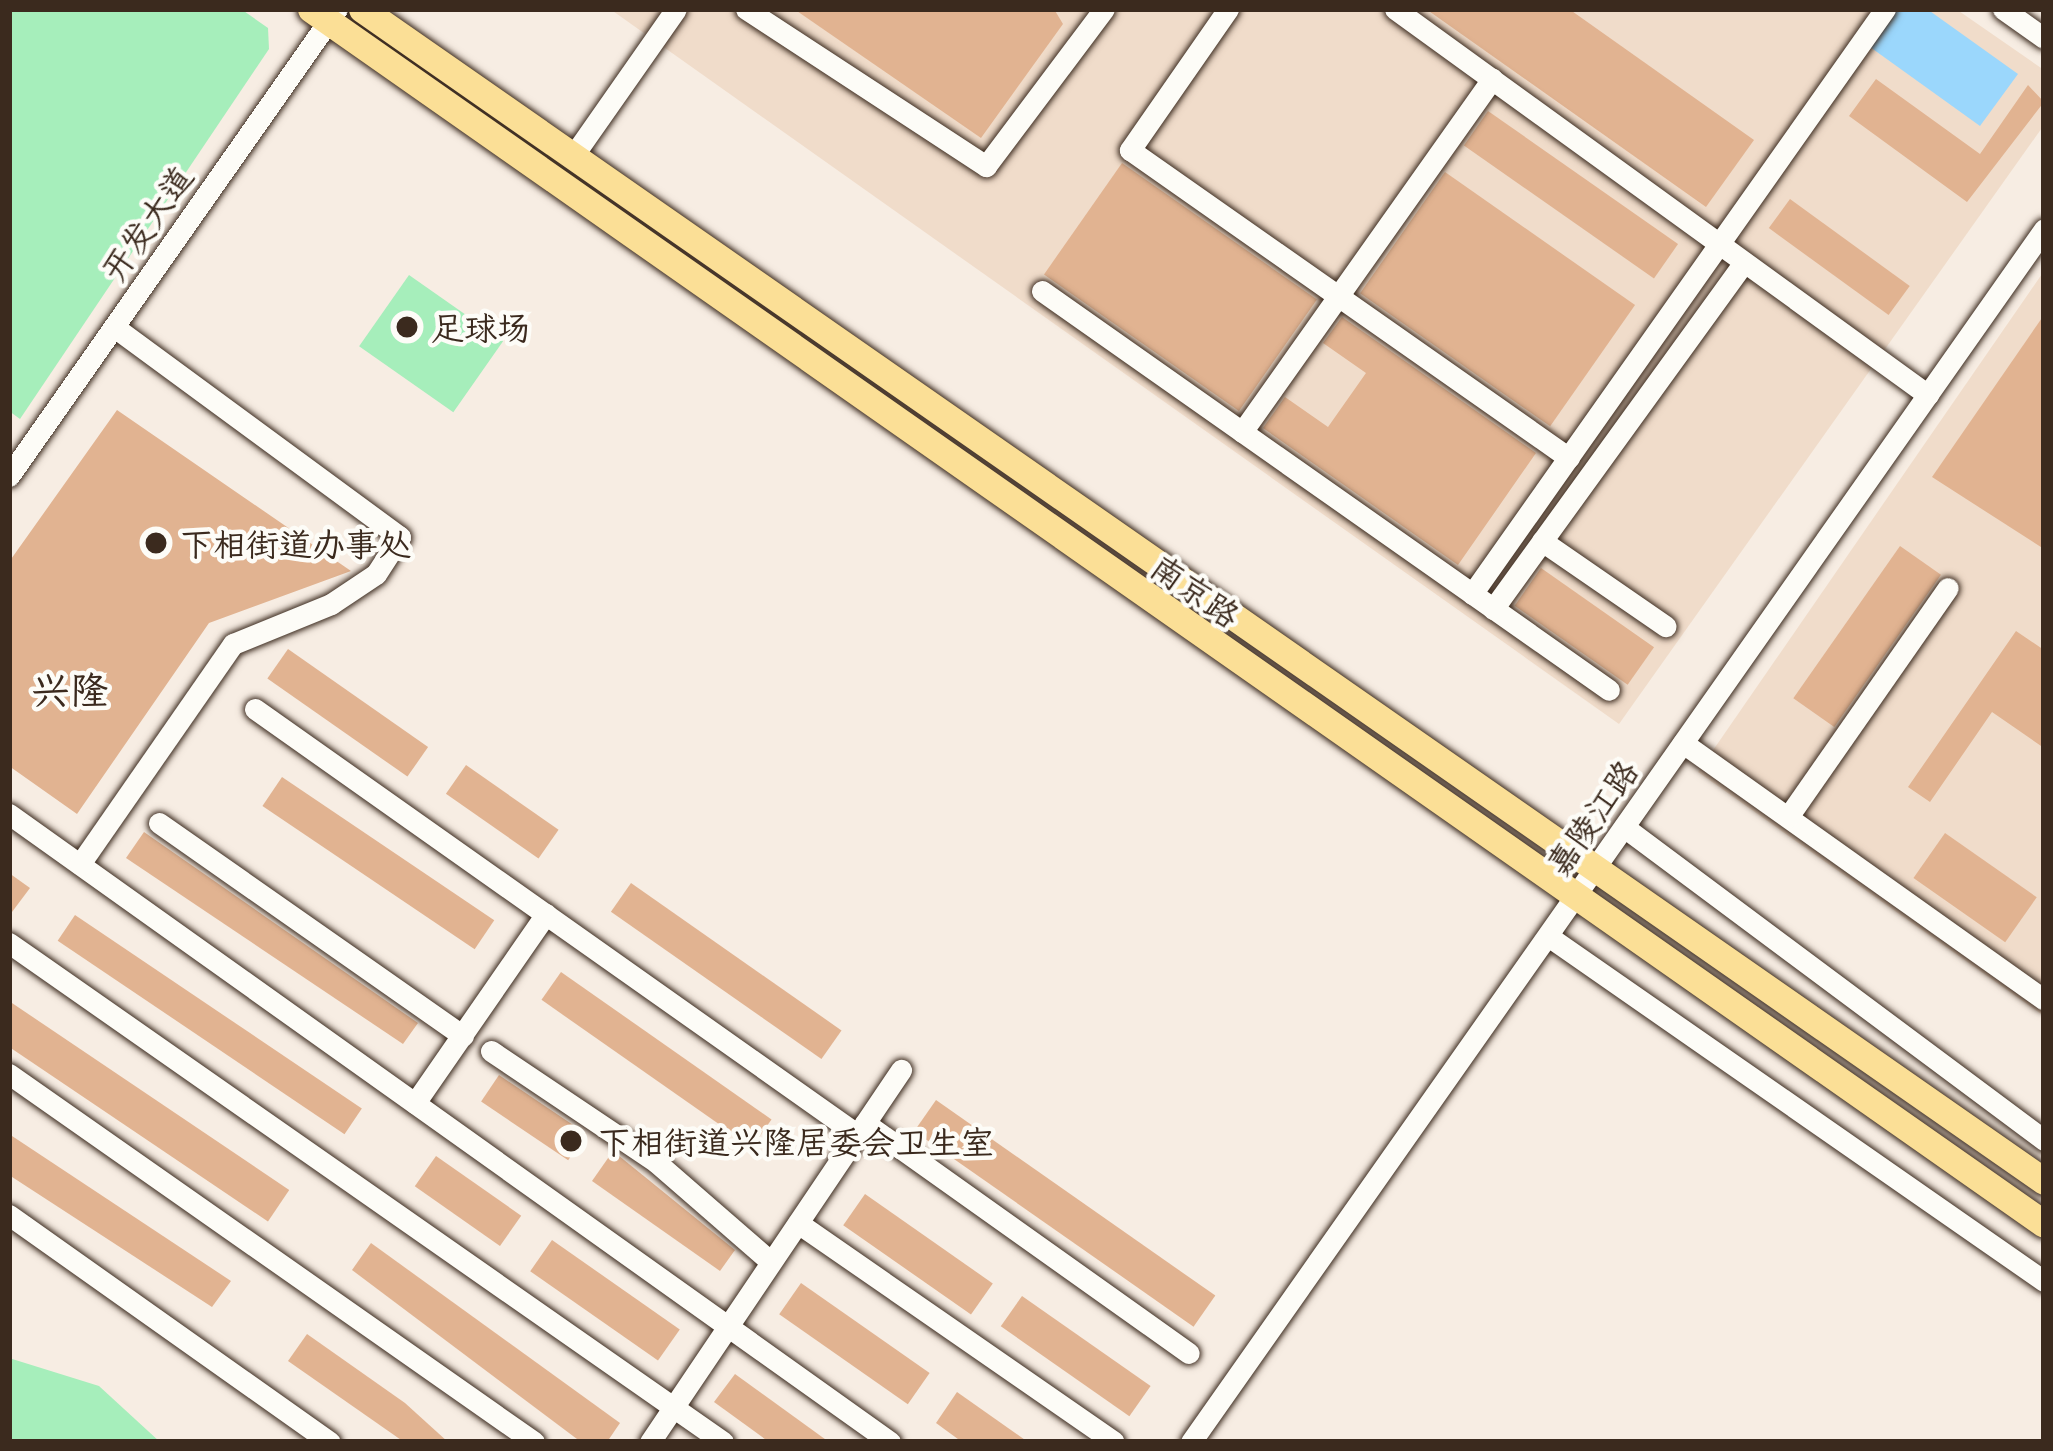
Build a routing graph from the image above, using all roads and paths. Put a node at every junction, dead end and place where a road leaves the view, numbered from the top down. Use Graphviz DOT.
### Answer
graph roads {
  1 [pos="362,9"];
  2 [pos="676,9"];
  3 [pos="746,9"];
  4 [pos="1104,9"];
  5 [pos="1228,9"];
  6 [pos="1395,9"];
  7 [pos="1886,9"];
  8 [pos="2003,9"];
  9 [pos="325,13"];
  10 [pos="2044,38"];
  11 [pos="1492,80"];
  12 [pos="573,156"];
  13 [pos="2044,230"];
  14 [pos="1721,245"];
  15 [pos="1744,262"];
  16 [pos="1042,291"];
  17 [pos="1338,296"];
  18 [pos="114,327"];
  19 [pos="1928,394"];
  20 [pos="1242,432"];
  21 [pos="1569,458"];
  22 [pos="9,476"];
  23 [pos="1542,541"];
  24 [pos="1948,588"];
  25 [pos="1472,594"];
  26 [pos="1493,609"];
  27 [pos="1665,626"];
  28 [pos="1609,690"];
  29 [pos="255,709"];
  30 [pos="1683,743"];
  31 [pos="9,814"];
  32 [pos="1788,818"];
  33 [pos="159,823"];
  34 [pos="1624,827"];
  35 [pos="80,864"];
  36 [pos="1594,868"];
  37 [pos="1574,900"];
  38 [pos="546,914"];
  39 [pos="1548,936"];
  40 [pos="11,949"];
  41 [pos="2044,1000"];
  42 [pos="463,1036"];
  43 [pos="491,1051"];
  44 [pos="902,1070"];
  45 [pos="9,1074"];
  46 [pos="415,1103"];
  47 [pos="861,1129"];
  48 [pos="2044,1140"];
  49 [pos="2044,1180"];
  50 [pos="9,1215"];
  51 [pos="798,1222"];
  52 [pos="2044,1224"];
  53 [pos="772,1262"];
  54 [pos="2044,1281"];
  55 [pos="728,1326"];
  56 [pos="1189,1353"];
  57 [pos="674,1407"];
  58 [pos="330,1442"];
  59 [pos="534,1442"];
  60 [pos="650,1442"];
  61 [pos="724,1442"];
  62 [pos="890,1442"];
  63 [pos="1114,1442"];
  64 [pos="1191,1442"];
  1 -- 12 [label="main road, 南京路"];
  2 -- 12 [label="street"];
  3 -- 4 [label="street"];
  5 -- 17 [label="street"];
  6 -- 11 [label="street"];
  7 -- 14 [label="street"];
  8 -- 10 [label="street"];
  9 -- 18 [label="street, 开发大道"];
  9 -- 37 [label="main road, 南京路"];
  11 -- 14 [label="street"];
  11 -- 17 [label="street"];
  12 -- 36 [label="main road, 南京路"];
  13 -- 19 [label="street, 嘉陵江路"];
  14 -- 15 [label="street"];
  14 -- 21 [label="street"];
  15 -- 19 [label="street"];
  15 -- 23 [label="street"];
  16 -- 20 [label="street"];
  17 -- 20 [label="street"];
  17 -- 21 [label="street"];
  18 -- 22 [label="street, 开发大道"];
  18 -- 35 [label="street"];
  19 -- 30 [label="street, 嘉陵江路"];
  20 -- 25 [label="street"];
  21 -- 25 [label="street"];
  23 -- 26 [label="street"];
  23 -- 27 [label="street"];
  24 -- 32 [label="street"];
  25 -- 26 [label="street"];
  26 -- 28 [label="street"];
  29 -- 38 [label="street"];
  30 -- 32 [label="street"];
  30 -- 34 [label="street, 嘉陵江路"];
  31 -- 35 [label="street"];
  32 -- 41 [label="street"];
  33 -- 42 [label="street"];
  34 -- 36 [label="street, 嘉陵江路"];
  34 -- 48 [label="street"];
  35 -- 46 [label="street"];
  36 -- 37 [label="street, 嘉陵江路"];
  36 -- 49 [label="main road, 南京路"];
  37 -- 39 [label="street, 嘉陵江路"];
  37 -- 52 [label="main road, 南京路"];
  38 -- 42 [label="street"];
  38 -- 47 [label="street"];
  39 -- 54 [label="street"];
  39 -- 64 [label="street, 嘉陵江路"];
  40 -- 57 [label="street"];
  42 -- 46 [label="street"];
  43 -- 53 [label="street"];
  44 -- 47 [label="street"];
  45 -- 59 [label="street"];
  46 -- 55 [label="street"];
  47 -- 51 [label="street"];
  47 -- 56 [label="street"];
  50 -- 58 [label="street"];
  51 -- 53 [label="street"];
  51 -- 63 [label="street"];
  53 -- 55 [label="street"];
  55 -- 57 [label="street"];
  55 -- 62 [label="street"];
  57 -- 60 [label="street"];
  57 -- 61 [label="street"];
}
